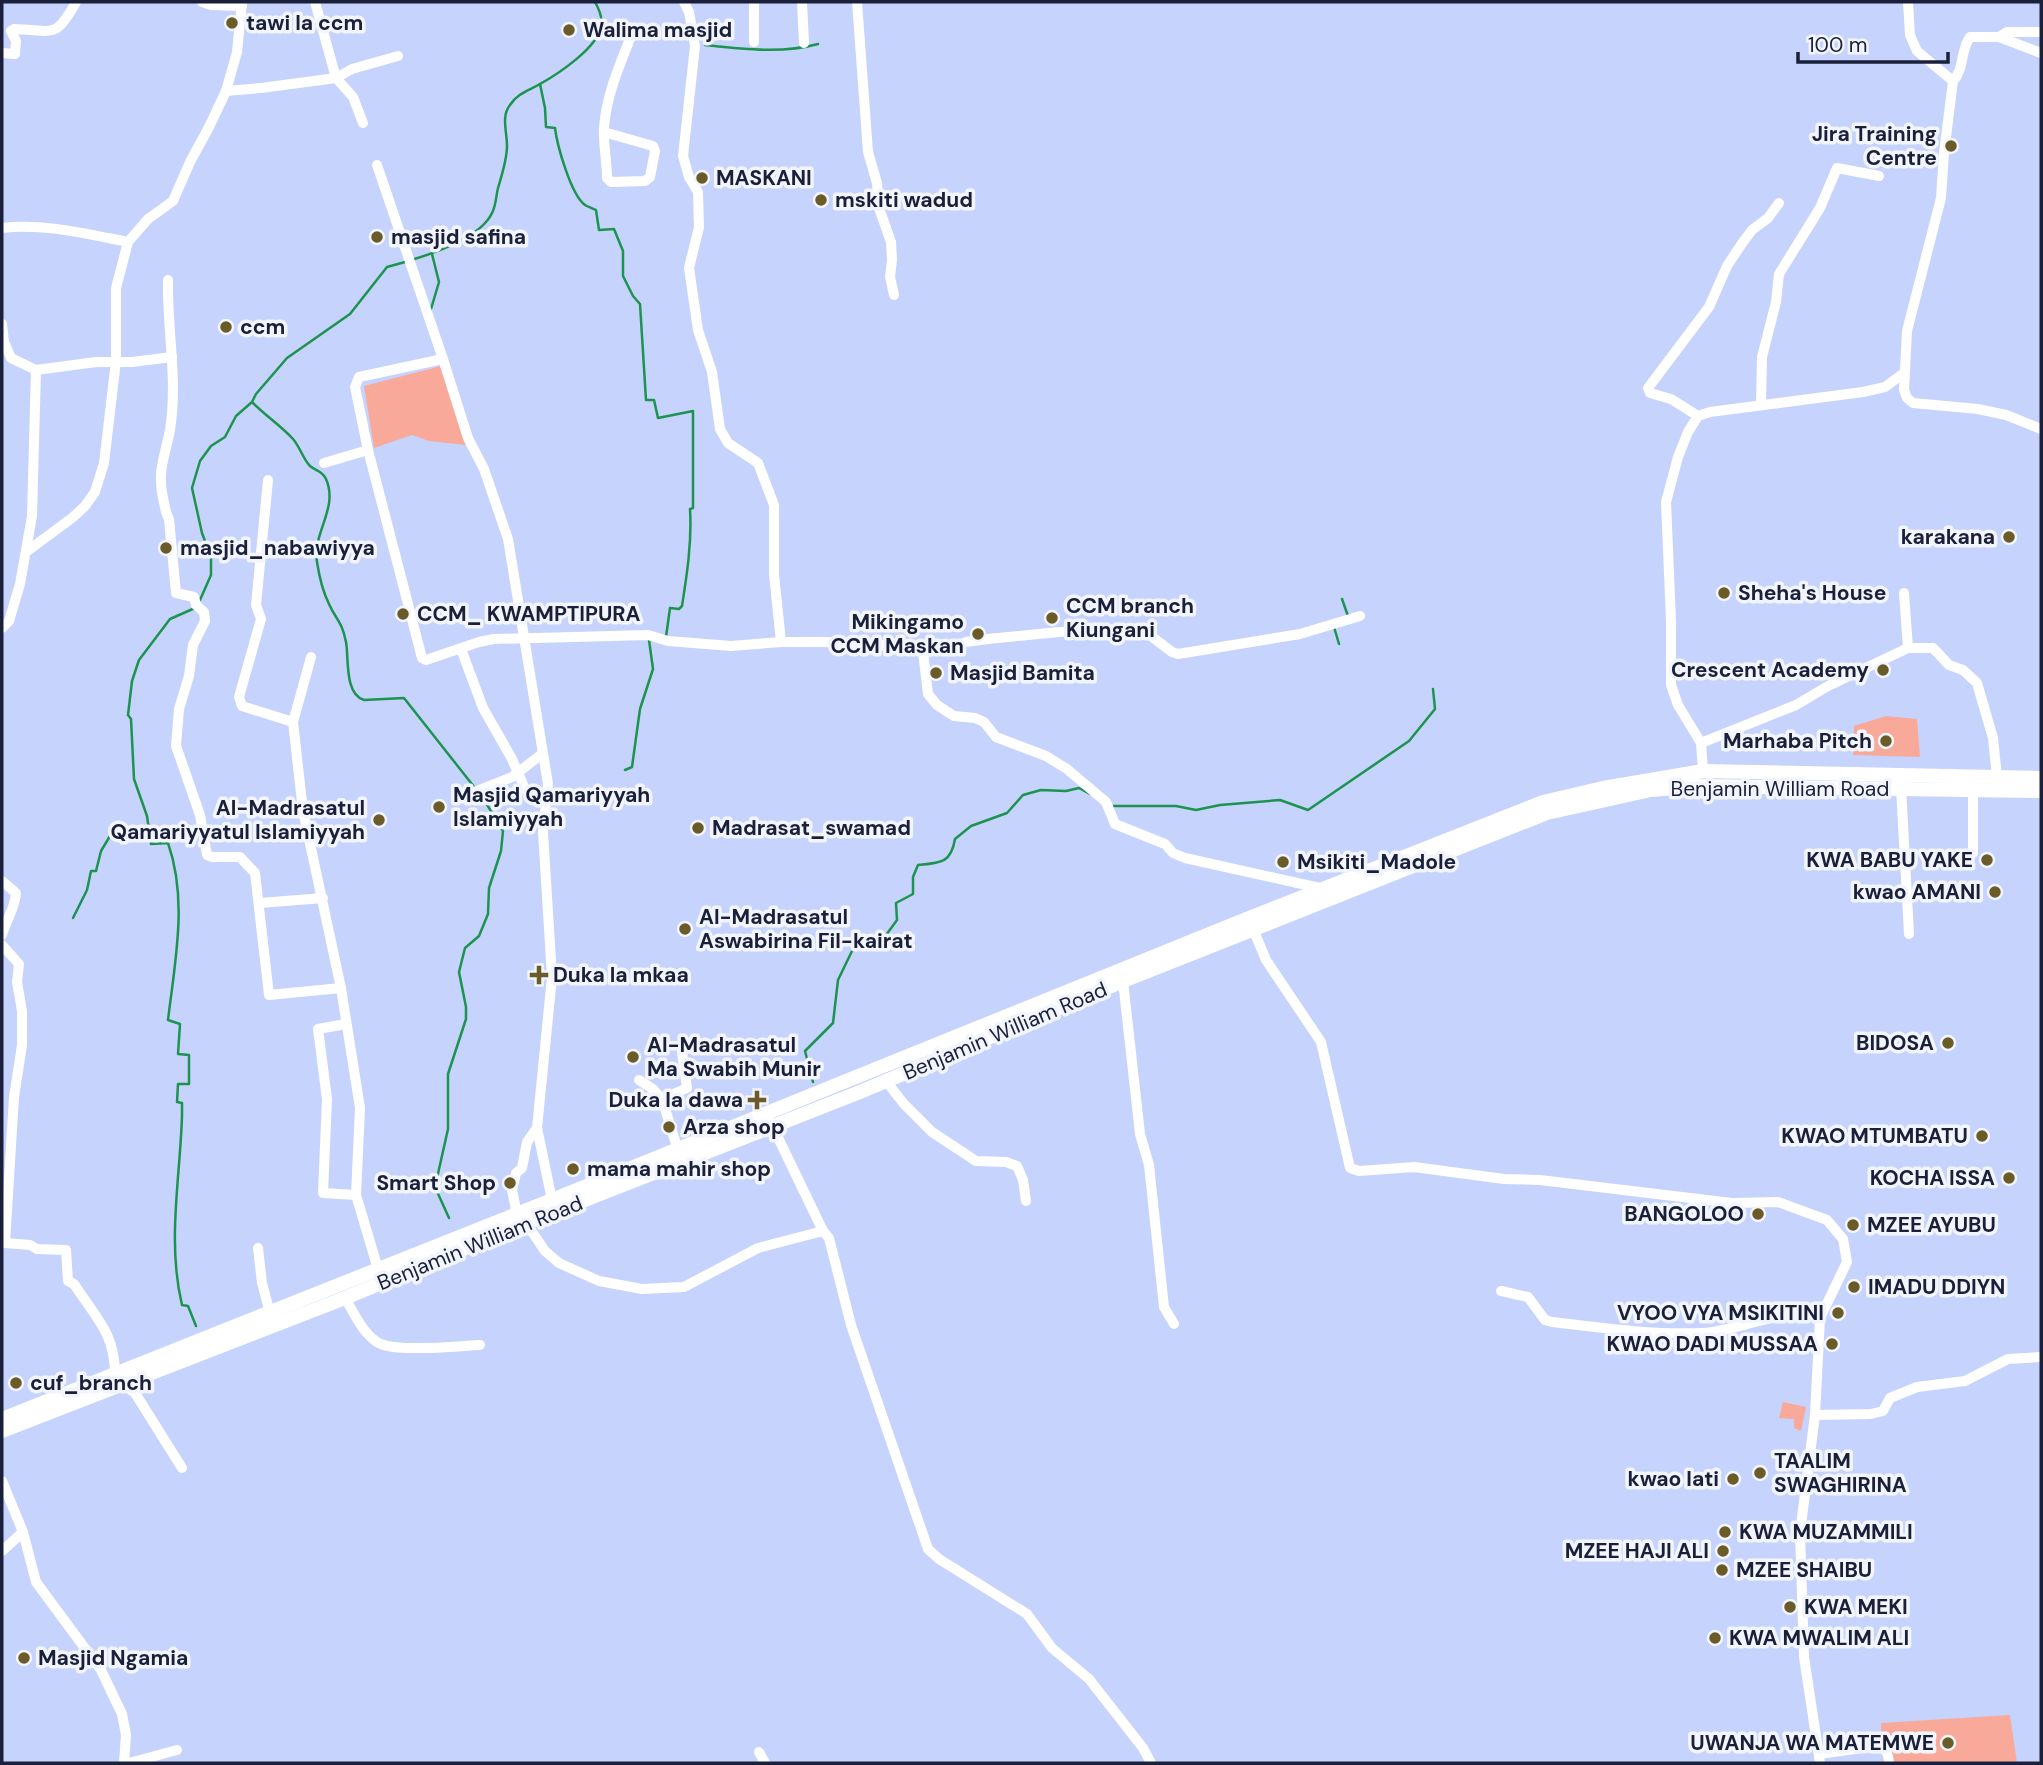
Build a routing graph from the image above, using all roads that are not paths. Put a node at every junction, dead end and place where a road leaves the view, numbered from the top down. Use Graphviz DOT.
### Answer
graph roads {
  1 [pos="76,2"];
  2 [pos="202,2"];
  3 [pos="315,2"];
  4 [pos="684,2"];
  5 [pos="754,2"];
  6 [pos="802,2"];
  7 [pos="857,2"];
  8 [pos="1908,2"];
  9 [pos="242,4"];
  10 [pos="2041,32"];
  11 [pos="632,34"];
  12 [pos="1999,37"];
  13 [pos="754,42"];
  14 [pos="804,43"];
  15 [pos="2041,53"];
  16 [pos="2,54"];
  17 [pos="398,56"];
  18 [pos="336,78"];
  19 [pos="1953,81"];
  20 [pos="226,91"];
  21 [pos="363,123"];
  22 [pos="604,132"];
  23 [pos="377,165"];
  24 [pos="1879,176"];
  25 [pos="1779,203"];
  26 [pos="2,228"];
  27 [pos="128,242"];
  28 [pos="168,280"];
  29 [pos="894,295"];
  30 [pos="2,324"];
  31 [pos="172,357"];
  32 [pos="443,359"];
  33 [pos="116,361"];
  34 [pos="36,370"];
  35 [pos="1904,373"];
  36 [pos="1761,404"];
  37 [pos="1699,416"];
  38 [pos="2041,429"];
  39 [pos="368,450"];
  40 [pos="324,463"];
  41 [pos="268,480"];
  42 [pos="26,552"];
  43 [pos="1904,593"];
  44 [pos="1360,615"];
  45 [pos="2,628"];
  46 [pos="524,637"];
  47 [pos="781,642"];
  48 [pos="1908,648"];
  49 [pos="461,649"];
  50 [pos="923,652"];
  51 [pos="311,657"];
  52 [pos="293,722"];
  53 [pos="1701,743"];
  54 [pos="542,754"];
  55 [pos="1703,771"];
  56 [pos="518,772"];
  57 [pos="1997,777"];
  58 [pos="2041,778"];
  59 [pos="1901,788"];
  60 [pos="1973,790"];
  61 [pos="2041,791"];
  62 [pos="472,793"];
  63 [pos="546,803"];
  64 [pos="1973,853"];
  65 [pos="2,881"];
  66 [pos="1324,889"];
  67 [pos="323,898"];
  68 [pos="260,903"];
  69 [pos="1251,924"];
  70 [pos="1909,934"];
  71 [pos="2,935"];
  72 [pos="2,945"];
  73 [pos="1123,981"];
  74 [pos="341,988"];
  75 [pos="346,1024"];
  76 [pos="682,1052"];
  77 [pos="639,1080"];
  78 [pos="886,1081"];
  79 [pos="662,1099"];
  80 [pos="770,1120"];
  81 [pos="537,1128"];
  82 [pos="678,1150"];
  83 [pos="356,1195"];
  84 [pos="552,1200"];
  85 [pos="1026,1201"];
  86 [pos="522,1218"];
  87 [pos="822,1231"];
  88 [pos="258,1248"];
  89 [pos="377,1269"];
  90 [pos="1501,1291"];
  91 [pos="345,1298"];
  92 [pos="270,1313"];
  93 [pos="1820,1318"];
  94 [pos="1174,1324"];
  95 [pos="480,1345"];
  96 [pos="2041,1357"];
  97 [pos="119,1379"];
  98 [pos="1815,1415"];
  99 [pos="2,1419"];
  100 [pos="2,1431"];
  101 [pos="182,1468"];
  102 [pos="2,1481"];
  103 [pos="23,1532"];
  104 [pos="2,1551"];
  105 [pos="177,1750"];
  106 [pos="760,1752"];
  107 [pos="1820,1758"];
  108 [pos="127,1763"];
  109 [pos="765,1763"];
  110 [pos="1151,1763"];
  111 [pos="1889,1763"];
  1 -- 16 [label="street"];
  2 -- 9 [label="street"];
  3 -- 18 [label="street"];
  4 -- 47 [label="street"];
  5 -- 13 [label="street"];
  6 -- 14 [label="street"];
  7 -- 29 [label="street"];
  8 -- 19 [label="street"];
  9 -- 20 [label="street"];
  10 -- 12 [label="street"];
  11 -- 22 [label="street"];
  12 -- 15 [label="street"];
  12 -- 19 [label="street"];
  17 -- 18 [label="street"];
  18 -- 20 [label="street"];
  18 -- 21 [label="street"];
  19 -- 35 [label="street"];
  20 -- 27 [label="street"];
  22 -- 22 [label="street"];
  23 -- 32 [label="street"];
  24 -- 36 [label="street"];
  25 -- 37 [label="street"];
  26 -- 27 [label="street"];
  27 -- 33 [label="street"];
  28 -- 31 [label="street"];
  30 -- 34 [label="street"];
  31 -- 33 [label="street"];
  31 -- 68 [label="street"];
  32 -- 39 [label="street"];
  32 -- 46 [label="street"];
  33 -- 34 [label="street"];
  33 -- 42 [label="street"];
  34 -- 42 [label="street"];
  35 -- 36 [label="street"];
  35 -- 38 [label="street"];
  36 -- 37 [label="street"];
  37 -- 53 [label="street"];
  39 -- 40 [label="street"];
  39 -- 49 [label="street"];
  41 -- 52 [label="street"];
  42 -- 45 [label="street"];
  43 -- 48 [label="street"];
  44 -- 50 [label="street"];
  46 -- 47 [label="street"];
  46 -- 49 [label="street"];
  46 -- 54 [label="street"];
  47 -- 50 [label="street"];
  48 -- 53 [label="street"];
  48 -- 57 [label="street"];
  49 -- 56 [label="street"];
  50 -- 66 [label="street"];
  51 -- 52 [label="street"];
  52 -- 67 [label="street"];
  53 -- 55 [label="street"];
  54 -- 56 [label="street"];
  54 -- 63 [label="street"];
  55 -- 57 [label="main road, Benjamin William Road"];
  55 -- 66 [label="main road, Benjamin William Road"];
  56 -- 62 [label="street"];
  56 -- 63 [label="street"];
  57 -- 58 [label="main road, Benjamin William Road"];
  59 -- 60 [label="main road, Benjamin William Road"];
  59 -- 69 [label="main road, Benjamin William Road"];
  59 -- 70 [label="street"];
  60 -- 61 [label="main road, Benjamin William Road"];
  60 -- 64 [label="street"];
  63 -- 81 [label="street"];
  65 -- 71 [label="street"];
  66 -- 69 [label="main road, Benjamin William Road"];
  67 -- 68 [label="street"];
  67 -- 74 [label="street"];
  68 -- 74 [label="street"];
  69 -- 73 [label="main road, Benjamin William Road"];
  69 -- 80 [label="main road, Benjamin William Road"];
  69 -- 93 [label="street"];
  72 -- 97 [label="street"];
  73 -- 78 [label="main road, Benjamin William Road"];
  73 -- 94 [label="street"];
  74 -- 75 [label="street"];
  75 -- 83 [label="street"];
  75 -- 83 [label="street"];
  76 -- 79 [label="street"];
  77 -- 79 [label="street"];
  78 -- 80 [label="main road, Benjamin William Road"];
  78 -- 85 [label="street"];
  79 -- 82 [label="street"];
  80 -- 82 [label="main road, Benjamin William Road"];
  80 -- 86 [label="main road, Benjamin William Road"];
  80 -- 87 [label="street"];
  81 -- 84 [label="street"];
  81 -- 86 [label="street"];
  82 -- 84 [label="main road, Benjamin William Road"];
  83 -- 89 [label="street"];
  84 -- 86 [label="main road, Benjamin William Road"];
  86 -- 87 [label="street"];
  86 -- 89 [label="main road, Benjamin William Road"];
  86 -- 91 [label="main road, Benjamin William Road"];
  87 -- 110 [label="street"];
  88 -- 92 [label="street"];
  89 -- 92 [label="main road, Benjamin William Road"];
  90 -- 93 [label="street"];
  91 -- 95 [label="street"];
  91 -- 97 [label="main road, Benjamin William Road"];
  92 -- 97 [label="main road, Benjamin William Road"];
  93 -- 98 [label="street"];
  96 -- 98 [label="street"];
  97 -- 99 [label="main road, Benjamin William Road"];
  97 -- 100 [label="main road, Benjamin William Road"];
  97 -- 101 [label="street"];
  98 -- 107 [label="street"];
  102 -- 103 [label="street"];
  103 -- 104 [label="street"];
  103 -- 108 [label="street"];
  105 -- 108 [label="street"];
  106 -- 109 [label="street"];
  107 -- 111 [label="street"];
}
